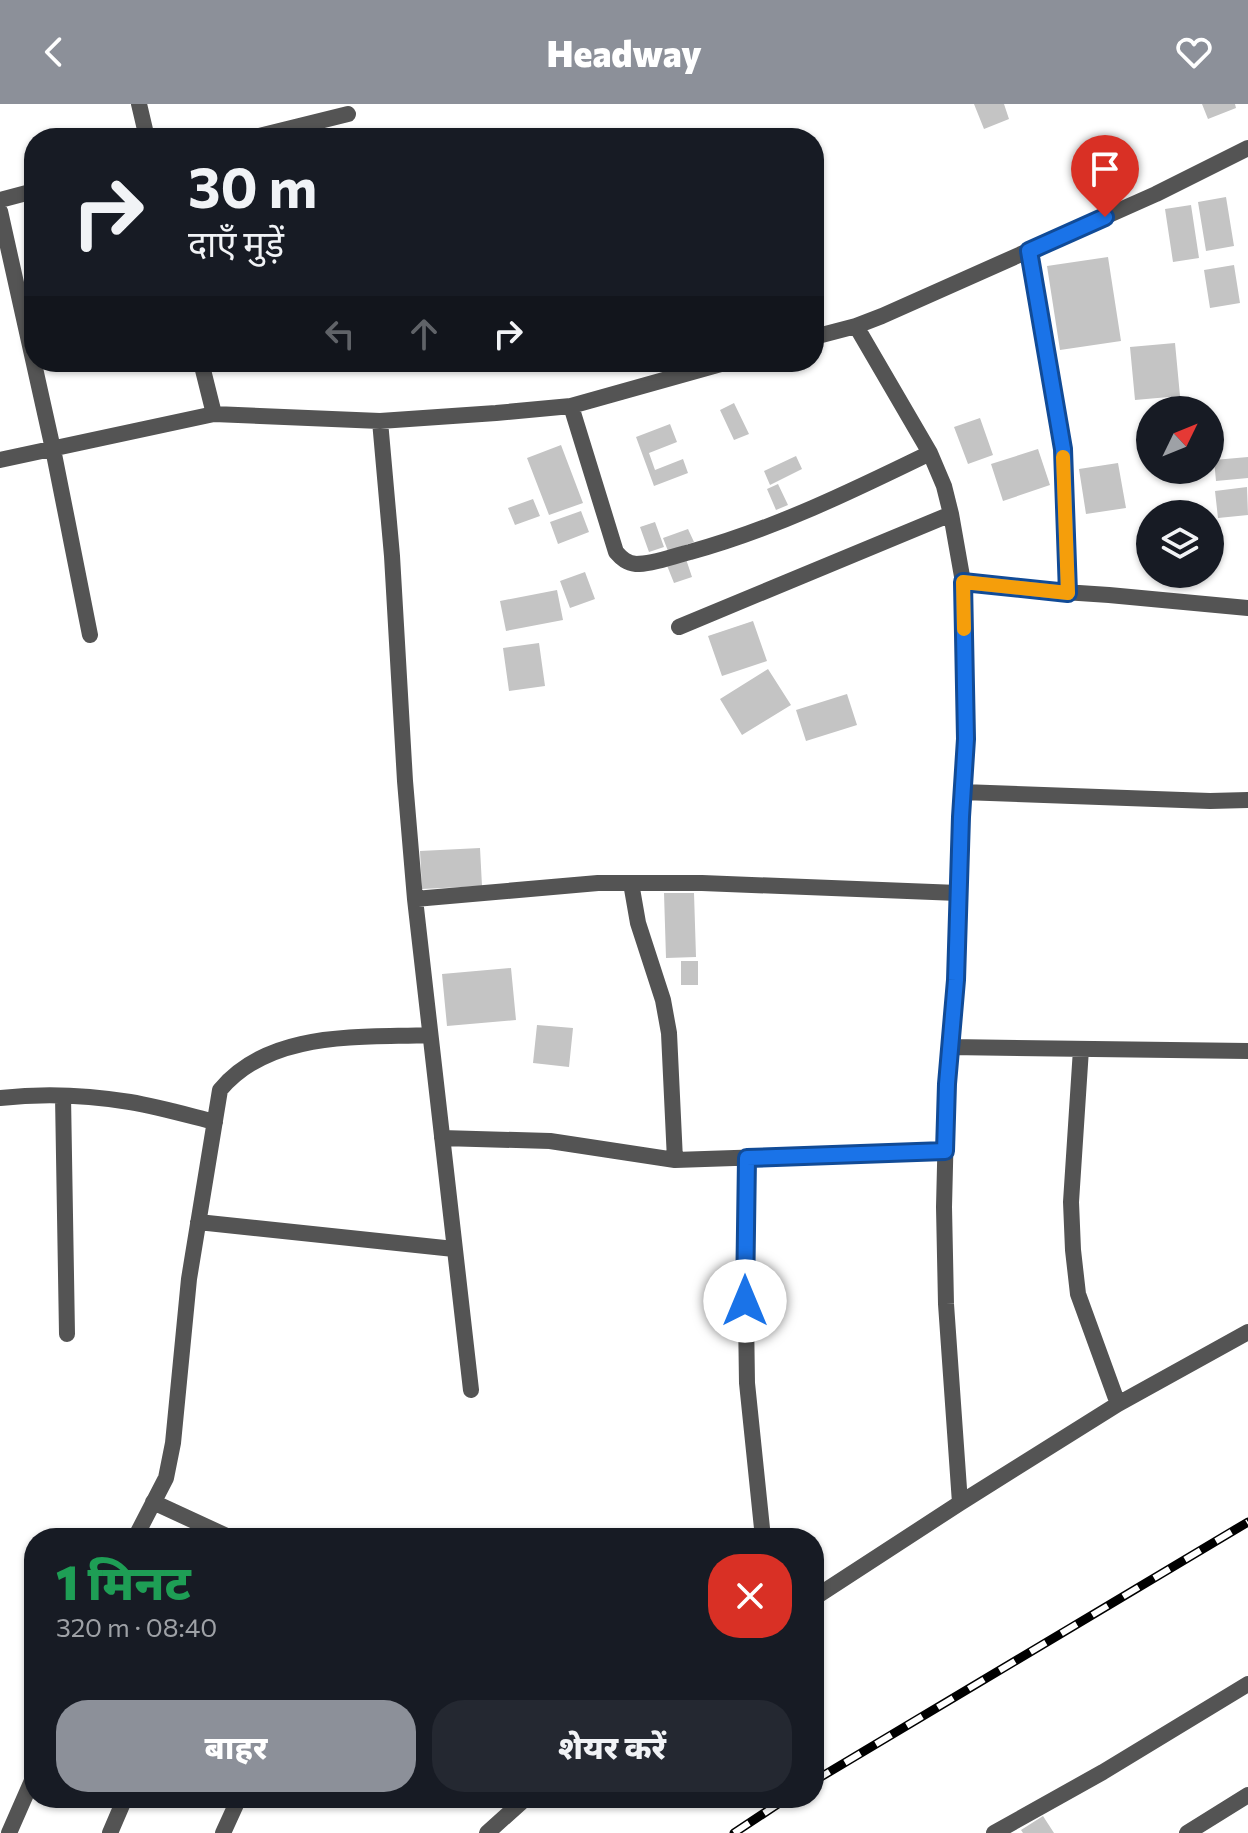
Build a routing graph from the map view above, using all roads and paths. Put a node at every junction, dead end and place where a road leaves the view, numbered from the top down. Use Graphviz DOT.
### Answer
graph roads {
  1 [pos="139,104"];
  2 [pos="348,114"];
  3 [pos="145,128"];
  4 [pos="291,128"];
  5 [pos="1248,148"];
  6 [pos="24,194"];
  7 [pos="0,200"];
  8 [pos="0,211"];
  9 [pos="1029,251"];
  10 [pos="24,319"];
  11 [pos="856,326"];
  12 [pos="824,334"];
  13 [pos="36,372"];
  14 [pos="204,372"];
  15 [pos="692,372"];
  16 [pos="571,406"];
  17 [pos="214,414"];
  18 [pos="380,421"];
  19 [pos="53,449"];
  20 [pos="930,453"];
  21 [pos="0,460"];
  22 [pos="951,514"];
  23 [pos="963,582"];
  24 [pos="1068,593"];
  25 [pos="1248,608"];
  26 [pos="679,627"];
  27 [pos="90,635"];
  28 [pos="962,792"];
  29 [pos="1248,800"];
  30 [pos="631,883"];
  31 [pos="958,893"];
  32 [pos="415,899"];
  33 [pos="429,1035"];
  34 [pos="950,1047"];
  35 [pos="1081,1049"];
  36 [pos="1248,1051"];
  37 [pos="63,1096"];
  38 [pos="0,1098"];
  39 [pos="215,1122"];
  40 [pos="442,1138"];
  41 [pos="945,1151"];
  42 [pos="747,1158"];
  43 [pos="675,1160"];
  44 [pos="198,1222"];
  45 [pos="454,1249"];
  46 [pos="1248,1332"];
  47 [pos="67,1334"];
  48 [pos="471,1390"];
  49 [pos="1118,1404"];
  50 [pos="153,1502"];
  51 [pos="960,1503"];
  52 [pos="140,1528"];
  53 [pos="209,1528"];
  54 [pos="762,1528"];
  55 [pos="824,1591"];
  56 [pos="1248,1684"];
  57 [pos="1248,1795"];
  58 [pos="24,1799"];
  59 [pos="121,1808"];
  60 [pos="234,1808"];
  61 [pos="515,1808"];
  62 [pos="9,1833"];
  63 [pos="110,1833"];
  64 [pos="223,1833"];
  65 [pos="487,1833"];
  66 [pos="994,1833"];
  67 [pos="1187,1833"];
  1 -- 3 [label="street"];
  2 -- 4 [label="street"];
  5 -- 9 [label="street"];
  6 -- 7 [label="street"];
  8 -- 10 [label="street"];
  9 -- 11 [label="street"];
  9 -- 24 [label="street"];
  11 -- 12 [label="street"];
  11 -- 20 [label="street"];
  13 -- 19 [label="street"];
  14 -- 17 [label="street"];
  15 -- 16 [label="street"];
  16 -- 18 [label="street"];
  16 -- 20 [label="street"];
  17 -- 18 [label="street"];
  17 -- 19 [label="street"];
  18 -- 32 [label="street"];
  19 -- 21 [label="street"];
  19 -- 27 [label="street"];
  20 -- 22 [label="street"];
  22 -- 23 [label="street"];
  22 -- 26 [label="street"];
  23 -- 24 [label="street"];
  23 -- 28 [label="street"];
  24 -- 25 [label="street"];
  28 -- 29 [label="street"];
  28 -- 31 [label="street"];
  30 -- 31 [label="street"];
  30 -- 32 [label="street"];
  30 -- 43 [label="street"];
  31 -- 34 [label="street"];
  32 -- 33 [label="street"];
  33 -- 39 [label="street"];
  33 -- 40 [label="street"];
  34 -- 35 [label="street"];
  34 -- 41 [label="street"];
  35 -- 36 [label="street"];
  35 -- 49 [label="street"];
  37 -- 38 [label="street"];
  37 -- 39 [label="street"];
  37 -- 47 [label="street"];
  39 -- 44 [label="street"];
  40 -- 43 [label="street"];
  40 -- 45 [label="street"];
  41 -- 42 [label="street"];
  41 -- 51 [label="street"];
  42 -- 43 [label="street"];
  42 -- 54 [label="street"];
  44 -- 45 [label="street"];
  44 -- 50 [label="street"];
  45 -- 48 [label="street"];
  46 -- 49 [label="street"];
  49 -- 51 [label="street"];
  50 -- 52 [label="street"];
  50 -- 53 [label="street"];
  51 -- 55 [label="street"];
  56 -- 66 [label="street"];
  57 -- 67 [label="street"];
  58 -- 62 [label="street"];
  59 -- 63 [label="street"];
  60 -- 64 [label="street"];
  61 -- 65 [label="street"];
}
